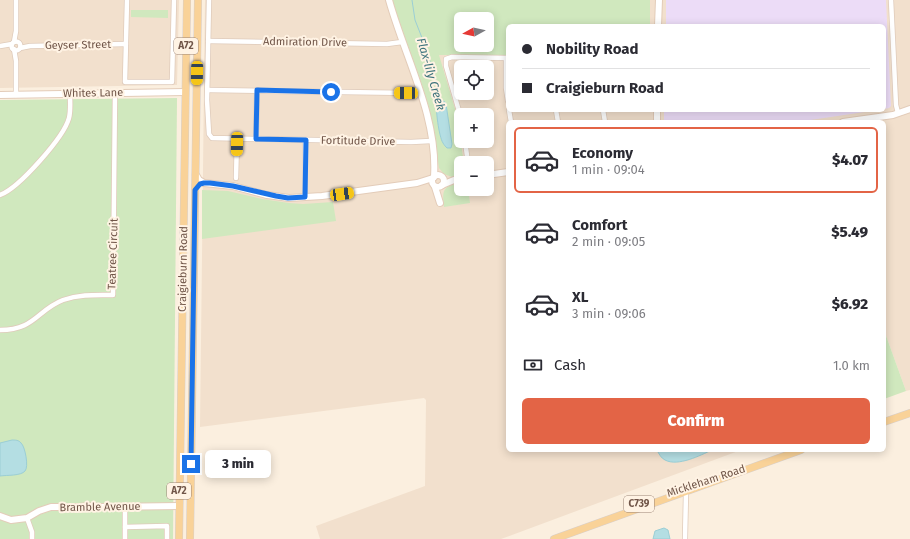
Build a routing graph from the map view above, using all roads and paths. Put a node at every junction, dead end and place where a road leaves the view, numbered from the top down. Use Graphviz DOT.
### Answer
graph roads {
  1 [pos="16,0"];
  2 [pos="127,0"];
  3 [pos="174,0"];
  4 [pos="187,0"];
  5 [pos="198,0"];
  6 [pos="209,0"];
  7 [pos="389,0"];
  8 [pos="658,0"];
  9 [pos="891,0"];
  10 [pos="658,24"];
  11 [pos="208,41"];
  12 [pos="402,42"];
  13 [pos="126,44"];
  14 [pos="0,46"];
  15 [pos="16,46"];
  16 [pos="506,58"];
  17 [pos="208,90"];
  18 [pos="257,90"];
  19 [pos="419,91"];
  20 [pos="185,92"];
  21 [pos="115,93"];
  22 [pos="70,94"];
  23 [pos="0,95"];
  24 [pos="16,95"];
  25 [pos="458,108"];
  26 [pos="910,109"];
  27 [pos="898,113"];
  28 [pos="856,120"];
  29 [pos="237,139"];
  30 [pos="256,139"];
  31 [pos="306,140"];
  32 [pos="431,141"];
  33 [pos="506,172"];
  34 [pos="494,174"];
  35 [pos="196,175"];
  36 [pos="236,178"];
  37 [pos="454,180"];
  38 [pos="437,182"];
  39 [pos="204,183"];
  40 [pos="195,190"];
  41 [pos="0,195"];
  42 [pos="305,197"];
  43 [pos="440,205"];
  44 [pos="0,330"];
  45 [pos="910,413"];
  46 [pos="886,421"];
  47 [pos="795,452"];
  48 [pos="775,459"];
  49 [pos="686,492"];
  50 [pos="179,506"];
  51 [pos="125,507"];
  52 [pos="0,516"];
  53 [pos="27,518"];
  54 [pos="125,527"];
  55 [pos="32,539"];
  56 [pos="126,539"];
  57 [pos="167,539"];
  58 [pos="179,539"];
  59 [pos="190,539"];
  60 [pos="554,539"];
  61 [pos="685,539"];
  1 -- 15 [label="street"];
  2 -- 13 [label="street"];
  3 -- 13 [label="street"];
  4 -- 20 [label="main road, Craigieburn Road / A72"];
  5 -- 35 [label="main road, Craigieburn Road / A72"];
  6 -- 11 [label="street"];
  7 -- 12 [label="street"];
  8 -- 10 [label="street"];
  9 -- 27 [label="street"];
  11 -- 12 [label="street, Admiration Drive"];
  11 -- 17 [label="street"];
  12 -- 19 [label="street"];
  13 -- 15 [label="street, Geyser Street"];
  14 -- 15 [label="street, Geyser Street"];
  15 -- 24 [label="street"];
  16 -- 25 [label="street"];
  17 -- 18 [label="street"];
  17 -- 29 [label="street, Fortitude Drive"];
  18 -- 19 [label="street"];
  18 -- 30 [label="street"];
  19 -- 32 [label="street"];
  20 -- 21 [label="street, Whites Lane"];
  20 -- 50 [label="main road, Craigieburn Road / A72"];
  21 -- 22 [label="street, Whites Lane"];
  21 -- 44 [label="street, Teatree Circuit"];
  22 -- 24 [label="street, Whites Lane"];
  22 -- 41 [label="street"];
  23 -- 24 [label="street, Whites Lane"];
  26 -- 27 [label="street"];
  27 -- 28 [label="street"];
  29 -- 30 [label="street, Fortitude Drive"];
  29 -- 36 [label="street"];
  30 -- 31 [label="street, Fortitude Drive"];
  31 -- 32 [label="street, Fortitude Drive"];
  31 -- 42 [label="street"];
  32 -- 38 [label="street"];
  33 -- 34 [label="street"];
  35 -- 39 [label="street"];
  35 -- 40 [label="main road, Craigieburn Road / A72"];
  37 -- 38 [label="street"];
  38 -- 42 [label="street"];
  38 -- 43 [label="street"];
  39 -- 40 [label="street"];
  39 -- 42 [label="street"];
  40 -- 59 [label="main road, Craigieburn Road / A72"];
  45 -- 46 [label="main road"];
  47 -- 48 [label="main road, Mickleham Road / C739"];
  48 -- 49 [label="main road, Mickleham Road / C739"];
  48 -- 49 [label="main road, Mickleham Road / C739"];
  49 -- 60 [label="main road, Mickleham Road / C739"];
  49 -- 61 [label="street"];
  50 -- 51 [label="street, Bramble Avenue"];
  50 -- 58 [label="main road, Craigieburn Road / A72"];
  51 -- 53 [label="street, Bramble Avenue"];
  51 -- 54 [label="street"];
  52 -- 53 [label="street, Bramble Avenue"];
  53 -- 55 [label="street"];
  54 -- 56 [label="street"];
  54 -- 57 [label="street"];
}
